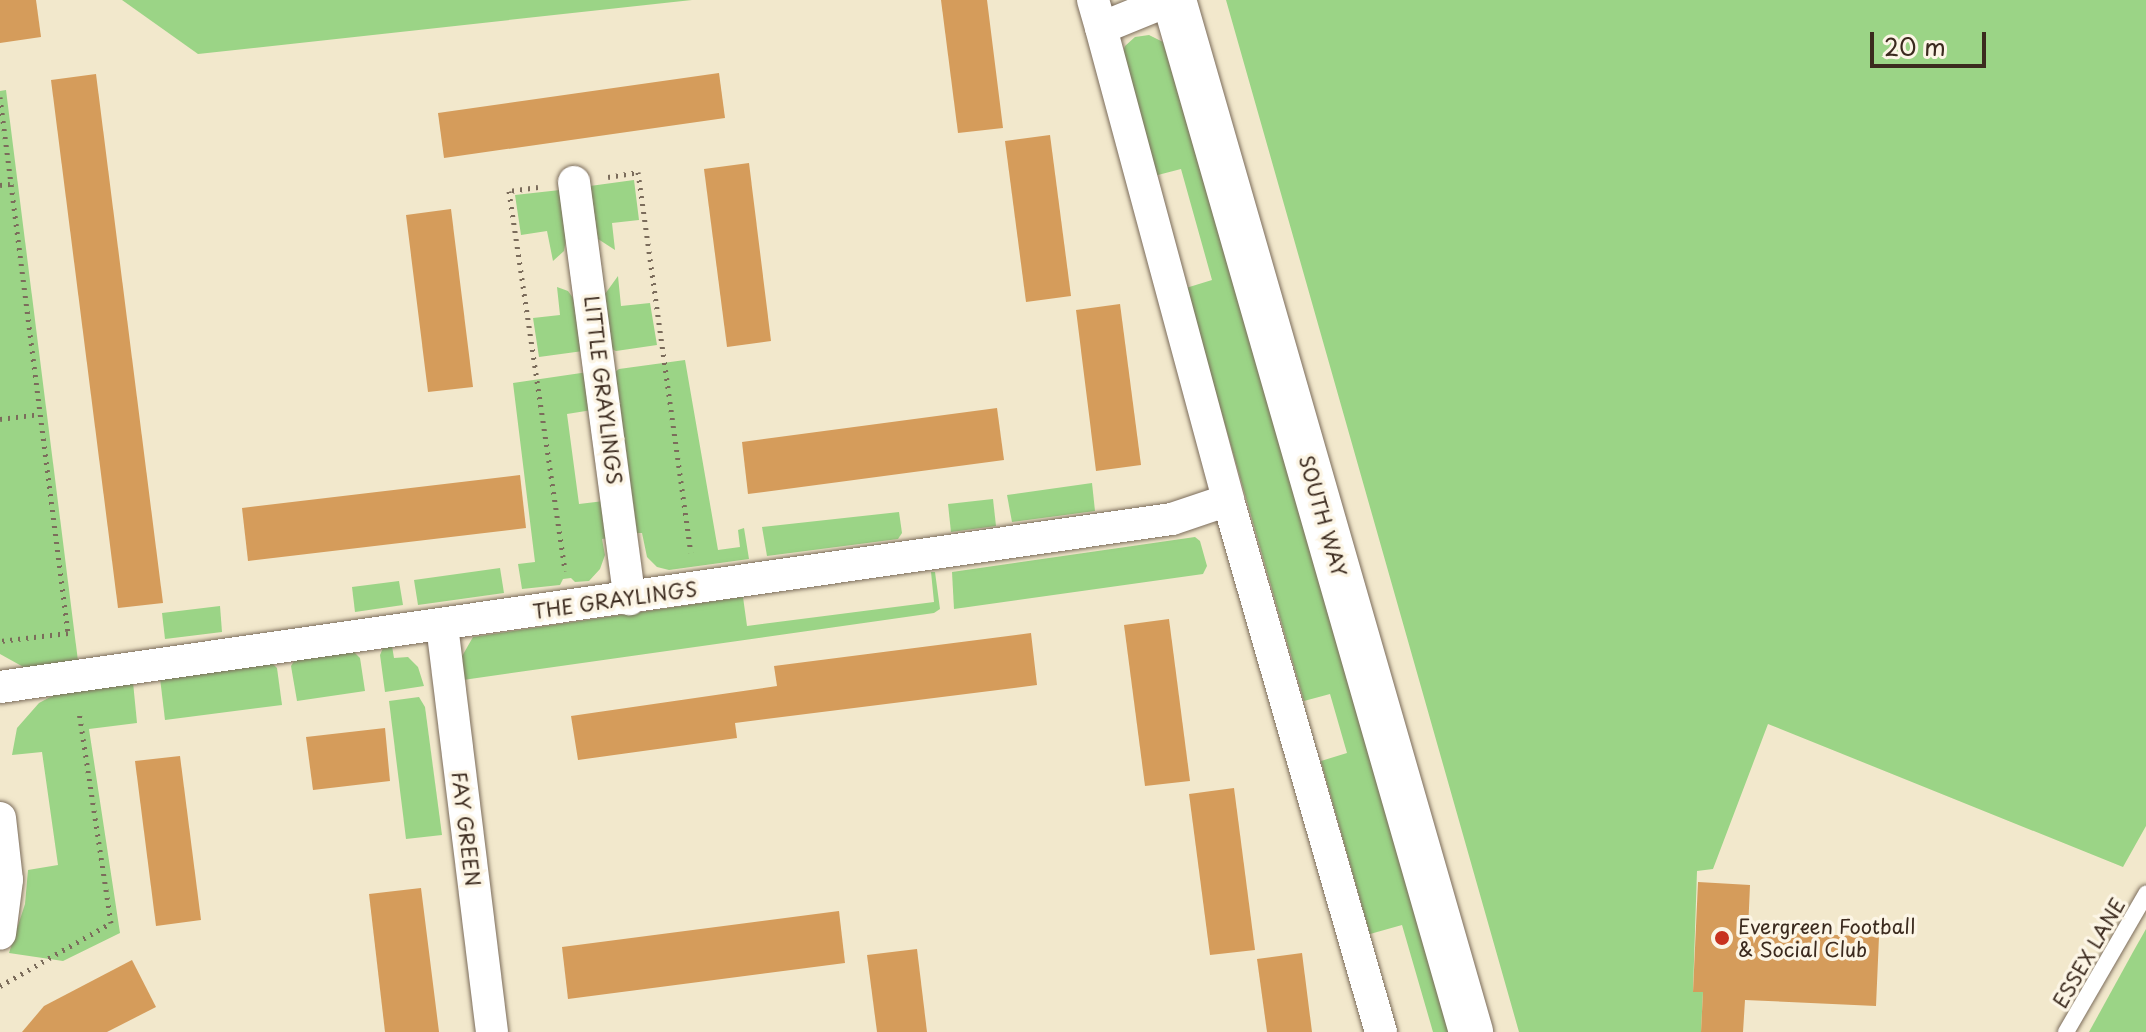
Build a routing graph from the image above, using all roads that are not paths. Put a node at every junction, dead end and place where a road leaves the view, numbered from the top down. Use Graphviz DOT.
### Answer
graph roads {
  1 [pos="1172,0"];
  2 [pos="1097,14"];
  3 [pos="574,182"];
  4 [pos="1228,500"];
  5 [pos="630,599"];
  6 [pos="442,625"];
  7 [pos="0,687"];
  8 [pos="0,818"];
  9 [pos="2146,894"];
  10 [pos="0,934"];
  11 [pos="492,1032"];
  12 [pos="1381,1032"];
  13 [pos="1471,1032"];
  14 [pos="2066,1032"];
  1 -- 2 [label="street, SOUTH WAY"];
  1 -- 13 [label="street, SOUTH WAY"];
  2 -- 4 [label="street, SOUTH WAY"];
  3 -- 5 [label="street, LITTLE GRAYLINGS"];
  4 -- 5 [label="street, THE GRAYLINGS"];
  4 -- 12 [label="street, SOUTH WAY"];
  5 -- 6 [label="street, THE GRAYLINGS"];
  6 -- 7 [label="street, THE GRAYLINGS"];
  6 -- 11 [label="street, FAY GREEN"];
  8 -- 10 [label="street"];
  9 -- 14 [label="lane, ESSEX LANE"];
}
